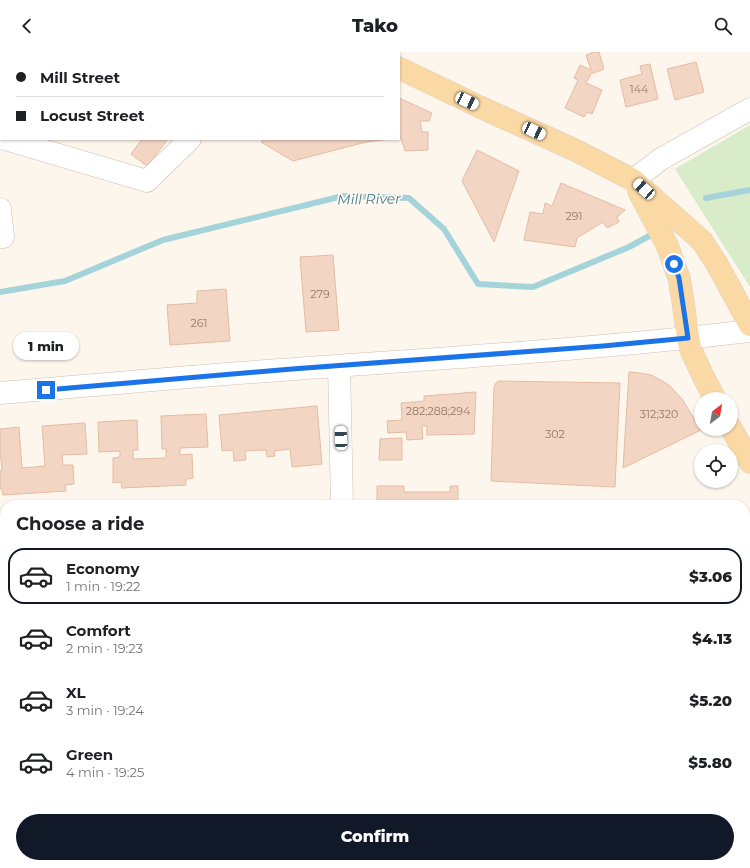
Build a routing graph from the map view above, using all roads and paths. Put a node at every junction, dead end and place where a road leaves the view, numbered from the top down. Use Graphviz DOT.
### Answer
graph roads {
  1 [pos="400,68"];
  2 [pos="750,109"];
  3 [pos="8,140"];
  4 [pos="189,140"];
  5 [pos="633,180"];
  6 [pos="0,209"];
  7 [pos="0,238"];
  8 [pos="750,325"];
  9 [pos="750,331"];
  10 [pos="688,338"];
  11 [pos="339,366"];
  12 [pos="711,392"];
  13 [pos="0,393"];
  14 [pos="342,500"];
  1 -- 5 [label="main road"];
  2 -- 5 [label="street"];
  3 -- 4 [label="street"];
  5 -- 8 [label="main road"];
  5 -- 10 [label="main road"];
  6 -- 7 [label="street"];
  9 -- 10 [label="street"];
  10 -- 11 [label="street"];
  10 -- 12 [label="main road"];
  11 -- 13 [label="street"];
  11 -- 14 [label="street"];
}
